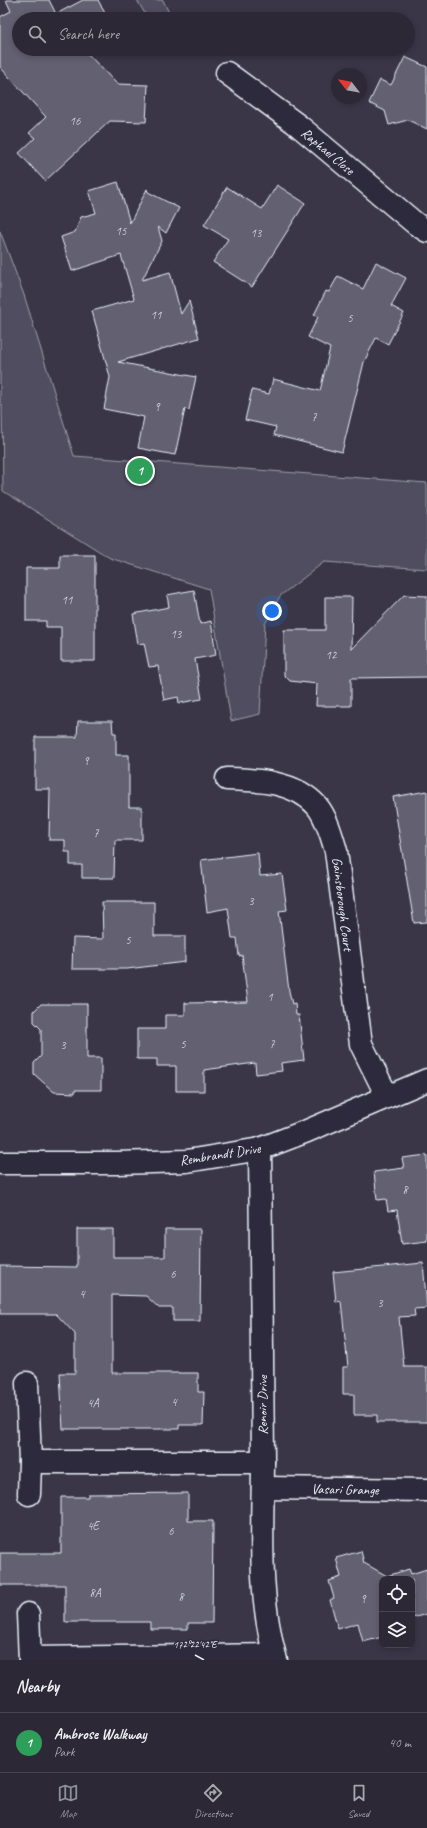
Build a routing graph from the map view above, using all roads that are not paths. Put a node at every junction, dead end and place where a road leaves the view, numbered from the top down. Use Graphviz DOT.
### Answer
graph roads {
  1 [pos="227,73"];
  2 [pos="427,231"];
  3 [pos="227,779"];
  4 [pos="427,1080"];
  5 [pos="387,1096"];
  6 [pos="260,1149"];
  7 [pos="0,1163"];
  8 [pos="27,1383"];
  9 [pos="30,1462"];
  10 [pos="262,1462"];
  11 [pos="263,1488"];
  12 [pos="427,1490"];
  13 [pos="29,1494"];
  14 [pos="28,1614"];
  15 [pos="275,1658"];
  16 [pos="30,1659"];
  1 -- 2 [label="street, Raphael Close"];
  3 -- 5 [label="street, Gainsborough Court"];
  4 -- 5 [label="street, Rembrandt Drive"];
  5 -- 6 [label="street, Rembrandt Drive"];
  6 -- 7 [label="street, Rembrandt Drive"];
  6 -- 10 [label="street, Renoir Drive"];
  8 -- 9 [label="street"];
  9 -- 10 [label="street"];
  9 -- 13 [label="street"];
  10 -- 11 [label="street, Renoir Drive"];
  11 -- 12 [label="street, Vasari Grange"];
  11 -- 15 [label="street, Renoir Drive"];
  14 -- 16 [label="street"];
  15 -- 16 [label="street"];
}
